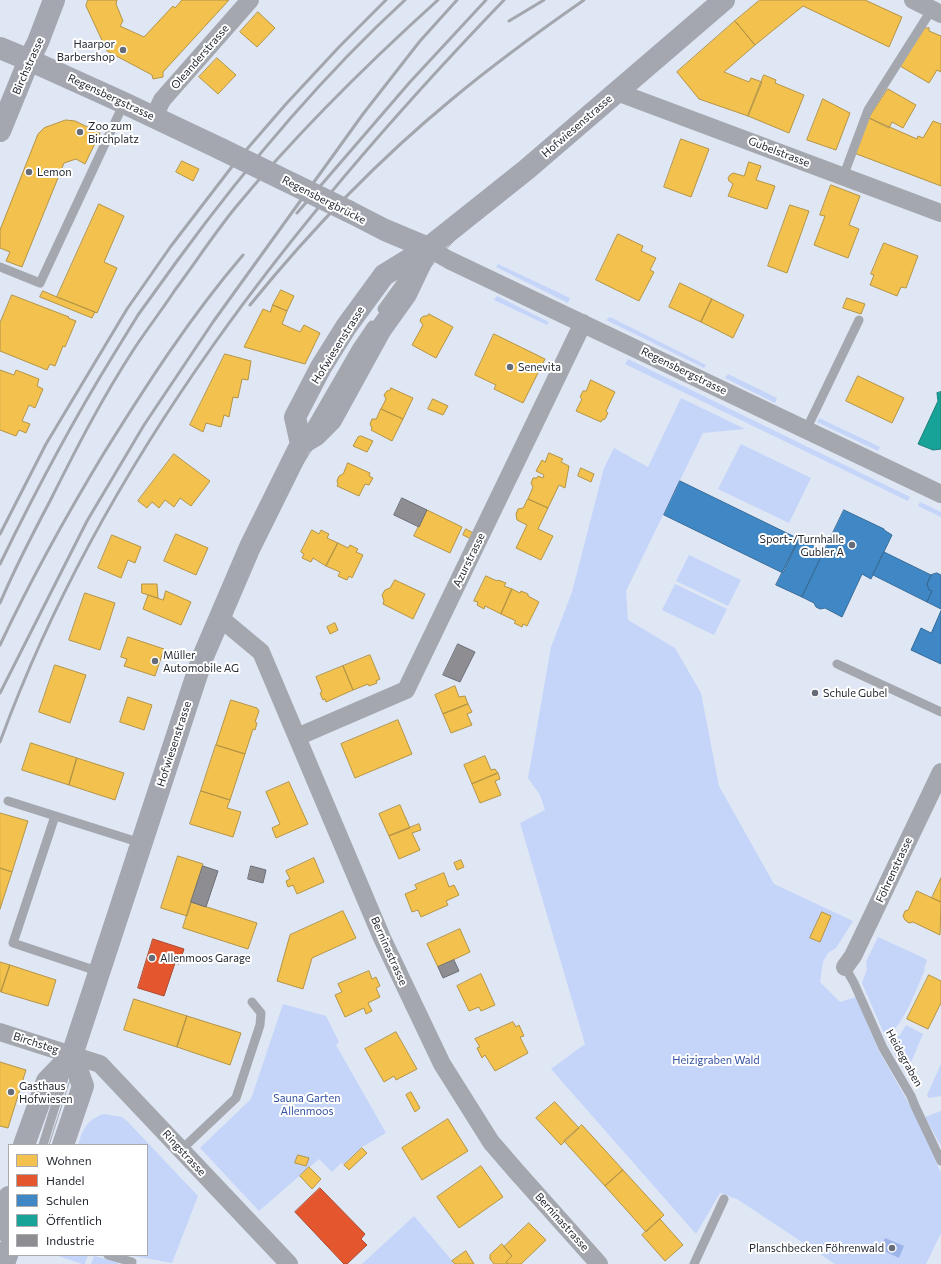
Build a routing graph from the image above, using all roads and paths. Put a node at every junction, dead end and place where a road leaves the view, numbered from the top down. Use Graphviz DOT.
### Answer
graph roads {
  1 [pos="54,0"];
  2 [pos="250,0"];
  3 [pos="724,0"];
  4 [pos="913,0"];
  5 [pos="937,11"];
  6 [pos="0,48"];
  7 [pos="29,60"];
  8 [pos="617,92"];
  9 [pos="124,103"];
  10 [pos="154,117"];
  11 [pos="0,131"];
  12 [pos="221,150"];
  13 [pos="843,177"];
  14 [pos="941,213"];
  15 [pos="428,248"];
  16 [pos="0,267"];
  17 [pos="859,320"];
  18 [pos="583,323"];
  19 [pos="806,430"];
  20 [pos="301,444"];
  21 [pos="941,494"];
  22 [pos="219,618"];
  23 [pos="837,664"];
  24 [pos="941,712"];
  25 [pos="297,737"];
  26 [pos="941,772"];
  27 [pos="8,801"];
  28 [pos="55,816"];
  29 [pos="141,843"];
  30 [pos="845,967"];
  31 [pos="100,972"];
  32 [pos="252,1002"];
  33 [pos="0,1032"];
  34 [pos="72,1055"];
  35 [pos="24,1144"];
  36 [pos="43,1144"];
  37 [pos="63,1144"];
  38 [pos="181,1150"];
  39 [pos="941,1161"];
  40 [pos="724,1199"];
  41 [pos="8,1200"];
  42 [pos="8,1231"];
  43 [pos="8,1252"];
  44 [pos="111,1256"];
  45 [pos="4,1264"];
  46 [pos="131,1264"];
  47 [pos="289,1264"];
  48 [pos="599,1264"];
  49 [pos="694,1264"];
  1 -- 7 [label="street, Birchstrasse"];
  2 -- 10 [label="street, Oleanderstrasse"];
  3 -- 8 [label="street, Hofwiesenstrasse"];
  4 -- 5 [label="street"];
  5 -- 13 [label="lane"];
  6 -- 7 [label="street, Regensbergstrasse"];
  7 -- 9 [label="street, Regensbergstrasse"];
  7 -- 11 [label="street, Birchstrasse"];
  8 -- 13 [label="street, Gubelstrasse"];
  8 -- 15 [label="street, Hofwiesenstrasse"];
  9 -- 10 [label="street, Regensbergstrasse"];
  9 -- 16 [label="lane"];
  10 -- 12 [label="street, Regensbergstrasse"];
  12 -- 15 [label="street, Regensbergbrücke, bridge"];
  13 -- 14 [label="street, Gubelstrasse"];
  15 -- 18 [label="street, Regensbergstrasse"];
  15 -- 20 [label="street, Hofwiesenstrasse"];
  15 -- 20 [label="street, Hofwiesenstrasse"];
  17 -- 19 [label="lane"];
  18 -- 19 [label="street, Regensbergstrasse"];
  18 -- 25 [label="street, Azurstrasse"];
  19 -- 21 [label="street, Regensbergstrasse"];
  20 -- 22 [label="street, Hofwiesenstrasse"];
  22 -- 25 [label="street, Berninastrasse"];
  22 -- 29 [label="street, Hofwiesenstrasse"];
  23 -- 24 [label="lane"];
  25 -- 48 [label="street, Berninastrasse"];
  26 -- 30 [label="street, Föhrenstrasse"];
  27 -- 28 [label="lane"];
  28 -- 29 [label="lane"];
  28 -- 31 [label="lane"];
  29 -- 31 [label="street, Hofwiesenstrasse"];
  30 -- 39 [label="lane, Heidegraben"];
  31 -- 34 [label="street, Hofwiesenstrasse"];
  32 -- 38 [label="lane"];
  33 -- 34 [label="street, Birchsteg"];
  34 -- 35 [label="street, Hofwiesenstrasse"];
  34 -- 36 [label="lane, Hofwiesenstrasse"];
  34 -- 37 [label="street"];
  34 -- 38 [label="street, Ringstrasse"];
  38 -- 47 [label="street, Ringstrasse"];
  40 -- 49 [label="lane"];
  41 -- 42 [label="street"];
  43 -- 45 [label="street"];
  44 -- 46 [label="lane"];
}
